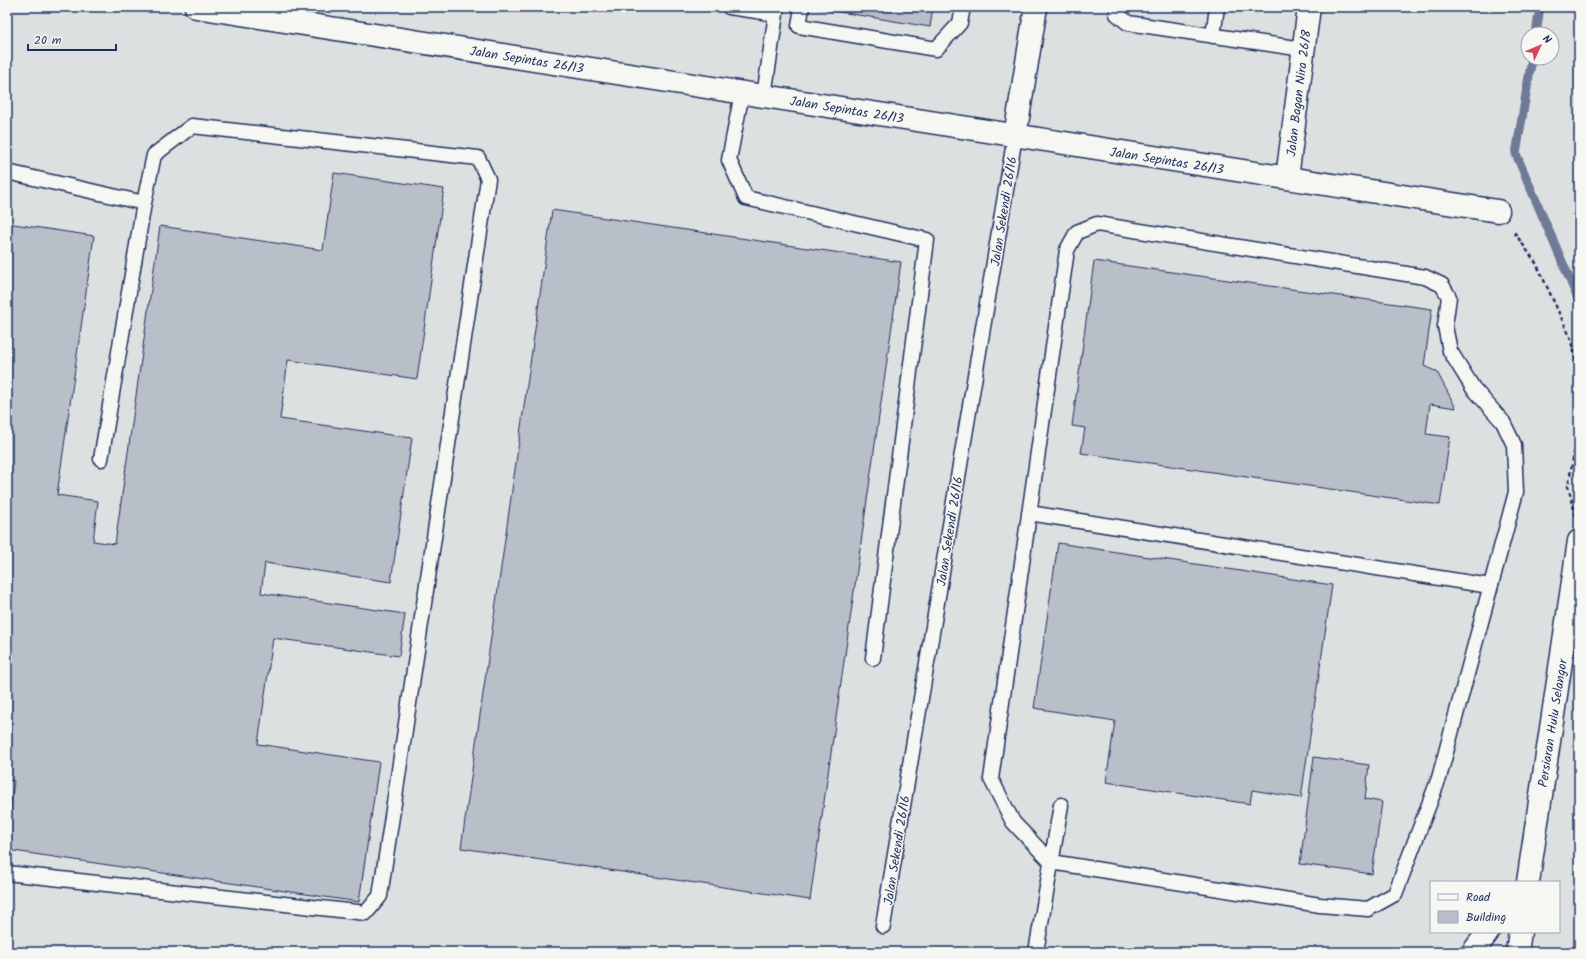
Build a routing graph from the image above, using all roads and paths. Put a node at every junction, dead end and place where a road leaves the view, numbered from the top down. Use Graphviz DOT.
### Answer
graph roads {
  1 [pos="196,7"];
  2 [pos="729,7"];
  3 [pos="802,7"];
  4 [pos="963,7"];
  5 [pos="1036,7"];
  6 [pos="1118,7"];
  7 [pos="1217,7"];
  8 [pos="1309,7"];
  9 [pos="777,11"];
  10 [pos="1213,36"];
  11 [pos="1304,49"];
  12 [pos="742,93"];
  13 [pos="764,96"];
  14 [pos="1015,136"];
  15 [pos="7,172"];
  16 [pos="1287,178"];
  17 [pos="144,203"];
  18 [pos="1498,212"];
  19 [pos="1579,378"];
  20 [pos="1579,426"];
  21 [pos="101,459"];
  22 [pos="1029,513"];
  23 [pos="1578,531"];
  24 [pos="1490,586"];
  25 [pos="873,658"];
  26 [pos="1560,670"];
  27 [pos="1061,805"];
  28 [pos="1051,862"];
  29 [pos="7,873"];
  30 [pos="1514,881"];
  31 [pos="1528,881"];
  32 [pos="883,926"];
  33 [pos="1487,933"];
  34 [pos="1520,933"];
  35 [pos="1036,952"];
  36 [pos="1473,952"];
  37 [pos="1517,952"];
  1 -- 12 [label="street, Jalan Sepintas 26/13"];
  2 -- 9 [label="lane"];
  3 -- 4 [label="lane"];
  5 -- 14 [label="street"];
  6 -- 10 [label="lane"];
  7 -- 10 [label="lane"];
  8 -- 11 [label="street, Jalan Bagan Nira 26/8"];
  9 -- 13 [label="lane"];
  10 -- 11 [label="lane"];
  11 -- 16 [label="street, Jalan Bagan Nira 26/8"];
  12 -- 13 [label="street, Jalan Sepintas 26/13"];
  12 -- 25 [label="lane"];
  13 -- 14 [label="street, Jalan Sepintas 26/13"];
  14 -- 16 [label="street, Jalan Sepintas 26/13"];
  14 -- 32 [label="lane, Jalan Sekendi 26/16"];
  15 -- 17 [label="lane"];
  16 -- 18 [label="street, Jalan Sepintas 26/13"];
  17 -- 21 [label="lane"];
  17 -- 29 [label="lane"];
  18 -- 19 [label="path"];
  20 -- 23 [label="path"];
  22 -- 24 [label="lane"];
  22 -- 24 [label="lane"];
  22 -- 28 [label="lane"];
  23 -- 26 [label="street, Persiaran Hulu Selangor"];
  24 -- 28 [label="lane"];
  26 -- 30 [label="street"];
  26 -- 31 [label="street, Persiaran Hulu Selangor"];
  27 -- 28 [label="lane"];
  28 -- 35 [label="lane"];
  33 -- 36 [label="street"];
  34 -- 37 [label="street"];
}
